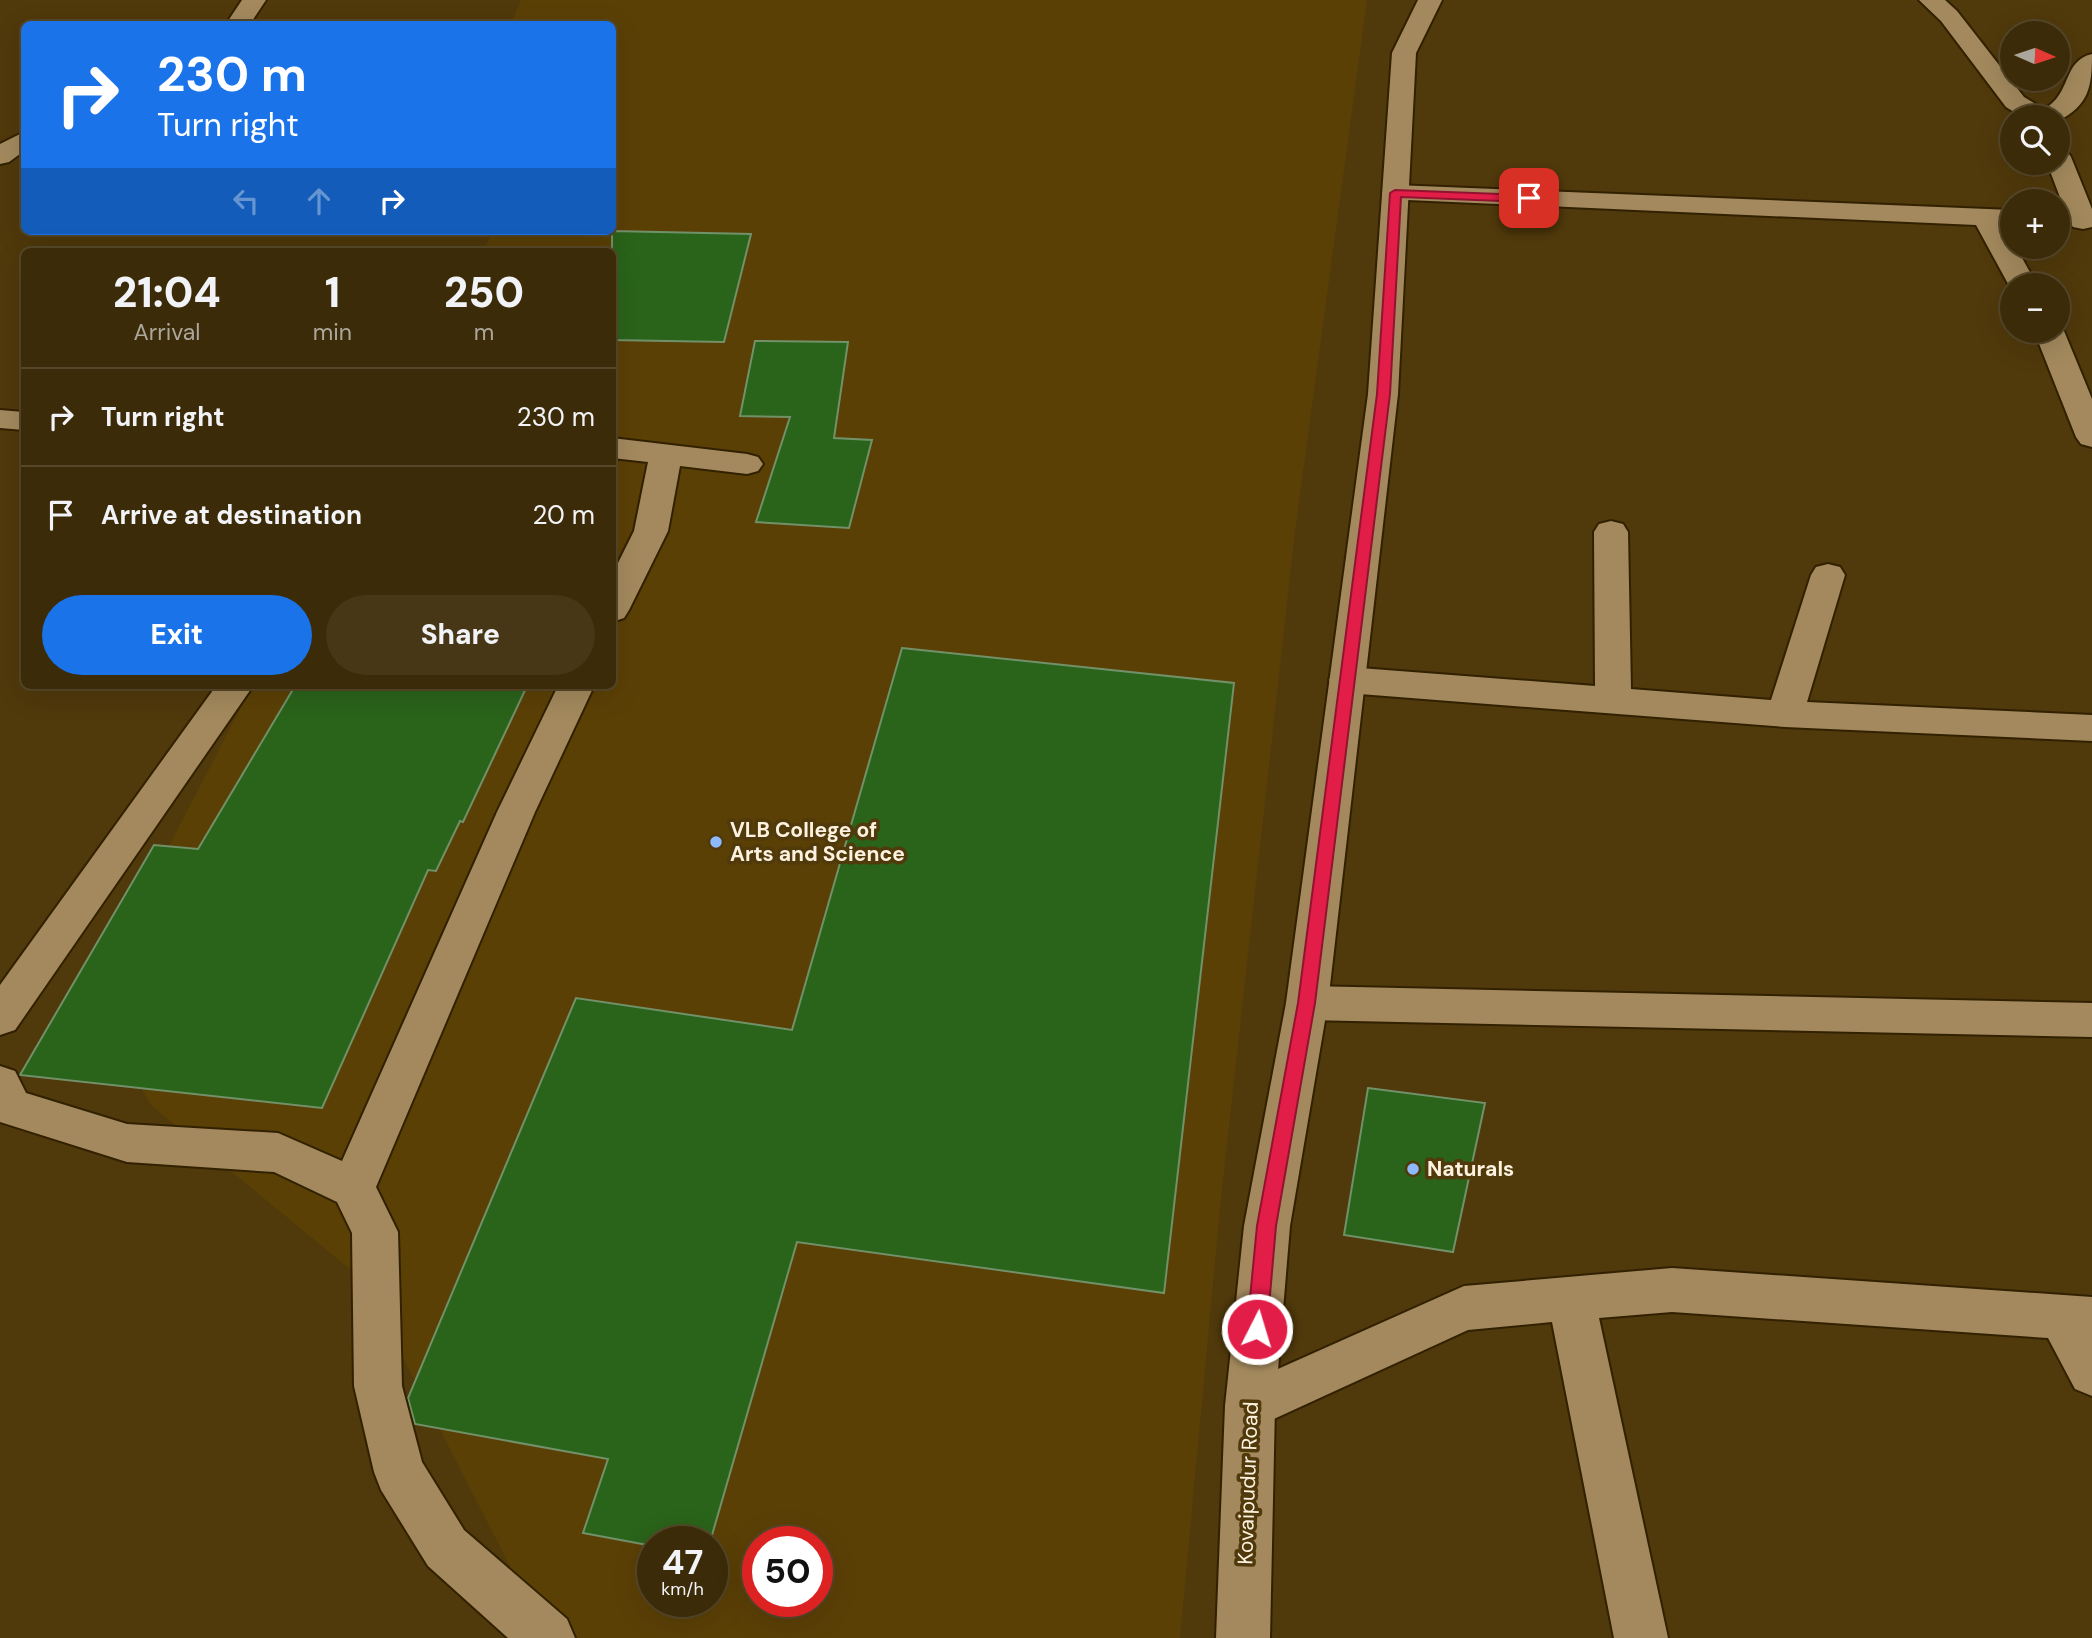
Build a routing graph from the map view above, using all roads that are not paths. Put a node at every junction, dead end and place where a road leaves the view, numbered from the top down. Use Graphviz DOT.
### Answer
graph roads {
  1 [pos="254,0"];
  2 [pos="1430,0"];
  3 [pos="1931,0"];
  4 [pos="240,21"];
  5 [pos="2092,61"];
  6 [pos="2020,105"];
  7 [pos="2068,105"];
  8 [pos="21,142"];
  9 [pos="0,156"];
  10 [pos="2064,175"];
  11 [pos="1395,193"];
  12 [pos="1985,217"];
  13 [pos="2000,218"];
  14 [pos="2078,221"];
  15 [pos="2016,273"];
  16 [pos="2054,343"];
  17 [pos="2061,361"];
  18 [pos="2092,363"];
  19 [pos="0,419"];
  20 [pos="21,421"];
  21 [pos="2092,437"];
  22 [pos="616,448"];
  23 [pos="666,453"];
  24 [pos="747,464"];
  25 [pos="1611,532"];
  26 [pos="1828,575"];
  27 [pos="616,602"];
  28 [pos="1347,680"];
  29 [pos="232,689"];
  30 [pos="575,689"];
  31 [pos="1613,701"];
  32 [pos="1786,714"];
  33 [pos="2092,728"];
  34 [pos="1307,1003"];
  35 [pos="0,1018"];
  36 [pos="2092,1020"];
  37 [pos="0,1084"];
  38 [pos="353,1188"];
  39 [pos="1571,1299"];
  40 [pos="2077,1318"];
  41 [pos="2092,1373"];
  42 [pos="1250,1406"];
  43 [pos="548,1638"];
  44 [pos="1243,1638"];
  45 [pos="1641,1638"];
  1 -- 4 [label="street"];
  2 -- 11 [label="street, Kovaipudur Road"];
  3 -- 6 [label="street"];
  5 -- 7 [label="street"];
  8 -- 9 [label="street"];
  10 -- 14 [label="street"];
  11 -- 12 [label="street"];
  11 -- 28 [label="street, Kovaipudur Road"];
  12 -- 13 [label="street"];
  12 -- 15 [label="street"];
  16 -- 17 [label="street"];
  17 -- 18 [label="street"];
  17 -- 21 [label="street"];
  19 -- 20 [label="street"];
  22 -- 23 [label="street"];
  23 -- 24 [label="street"];
  23 -- 27 [label="street"];
  25 -- 31 [label="street"];
  26 -- 32 [label="street"];
  28 -- 31 [label="street"];
  28 -- 34 [label="street, Kovaipudur Road"];
  29 -- 35 [label="street"];
  30 -- 38 [label="street"];
  31 -- 32 [label="street"];
  32 -- 33 [label="street"];
  34 -- 36 [label="street"];
  34 -- 42 [label="street, Kovaipudur Road"];
  37 -- 38 [label="street"];
  38 -- 43 [label="street"];
  39 -- 40 [label="street"];
  39 -- 42 [label="street"];
  39 -- 45 [label="street"];
  40 -- 41 [label="street"];
  42 -- 44 [label="street, Kovaipudur Road"];
}
